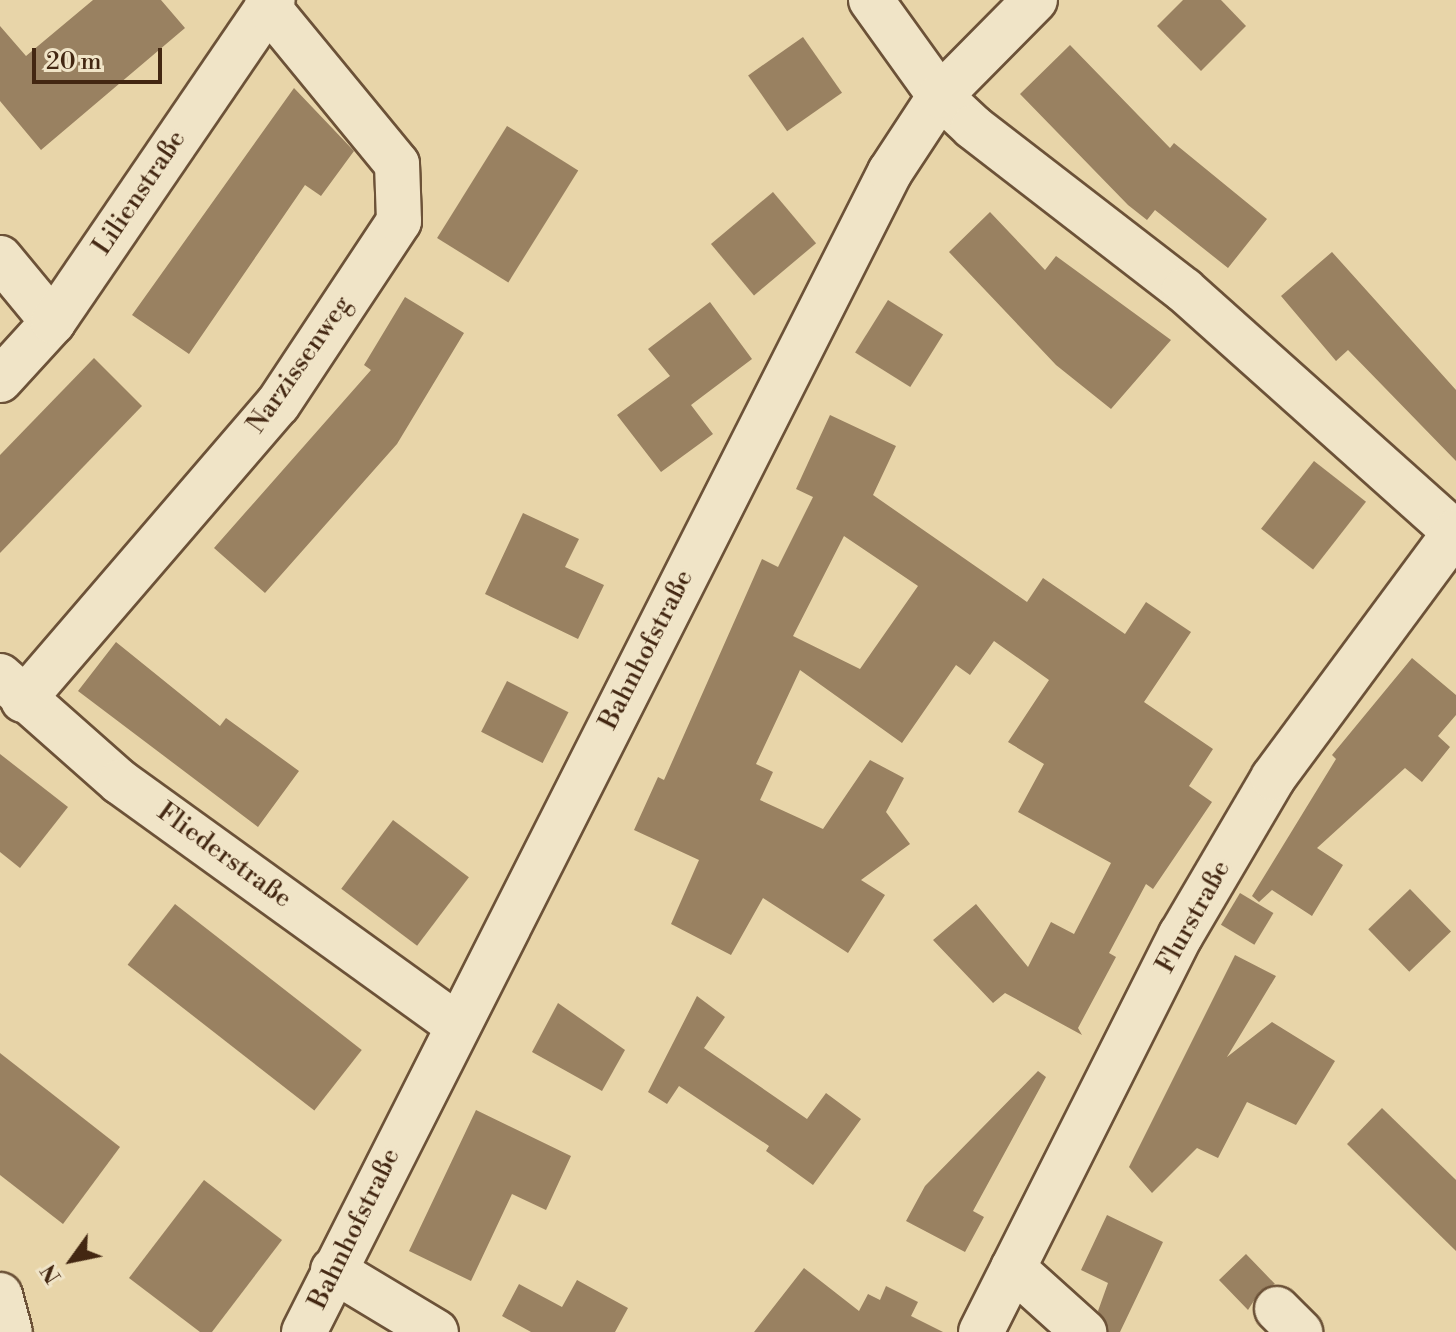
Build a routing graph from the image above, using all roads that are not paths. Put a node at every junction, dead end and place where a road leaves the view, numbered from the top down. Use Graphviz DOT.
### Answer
graph roads {
  1 [pos="871,0"];
  2 [pos="1035,0"];
  3 [pos="270,3"];
  4 [pos="940,96"];
  5 [pos="0,258"];
  6 [pos="53,322"];
  7 [pos="0,380"];
  8 [pos="1456,532"];
  9 [pos="12,688"];
  10 [pos="457,1025"];
  11 [pos="1013,1268"];
  12 [pos="333,1270"];
  13 [pos="0,1295"];
  14 [pos="10,1332"];
  15 [pos="304,1332"];
  16 [pos="436,1332"];
  17 [pos="981,1332"];
  18 [pos="1084,1332"];
  1 -- 4 [label="street"];
  2 -- 4 [label="street, Bahnhofstraße"];
  3 -- 6 [label="street, Lilienstraße"];
  3 -- 9 [label="street, Narzissenweg"];
  4 -- 8 [label="street"];
  4 -- 10 [label="street, Bahnhofstraße"];
  5 -- 6 [label="street"];
  6 -- 7 [label="street, Lilienstraße"];
  8 -- 11 [label="street, Flurstraße"];
  9 -- 10 [label="street, Fliederstraße"];
  10 -- 12 [label="street, Bahnhofstraße"];
  11 -- 17 [label="street, Flurstraße"];
  11 -- 18 [label="street"];
  12 -- 15 [label="street, Bahnhofstraße"];
  12 -- 16 [label="street"];
  13 -- 14 [label="street"];
}
